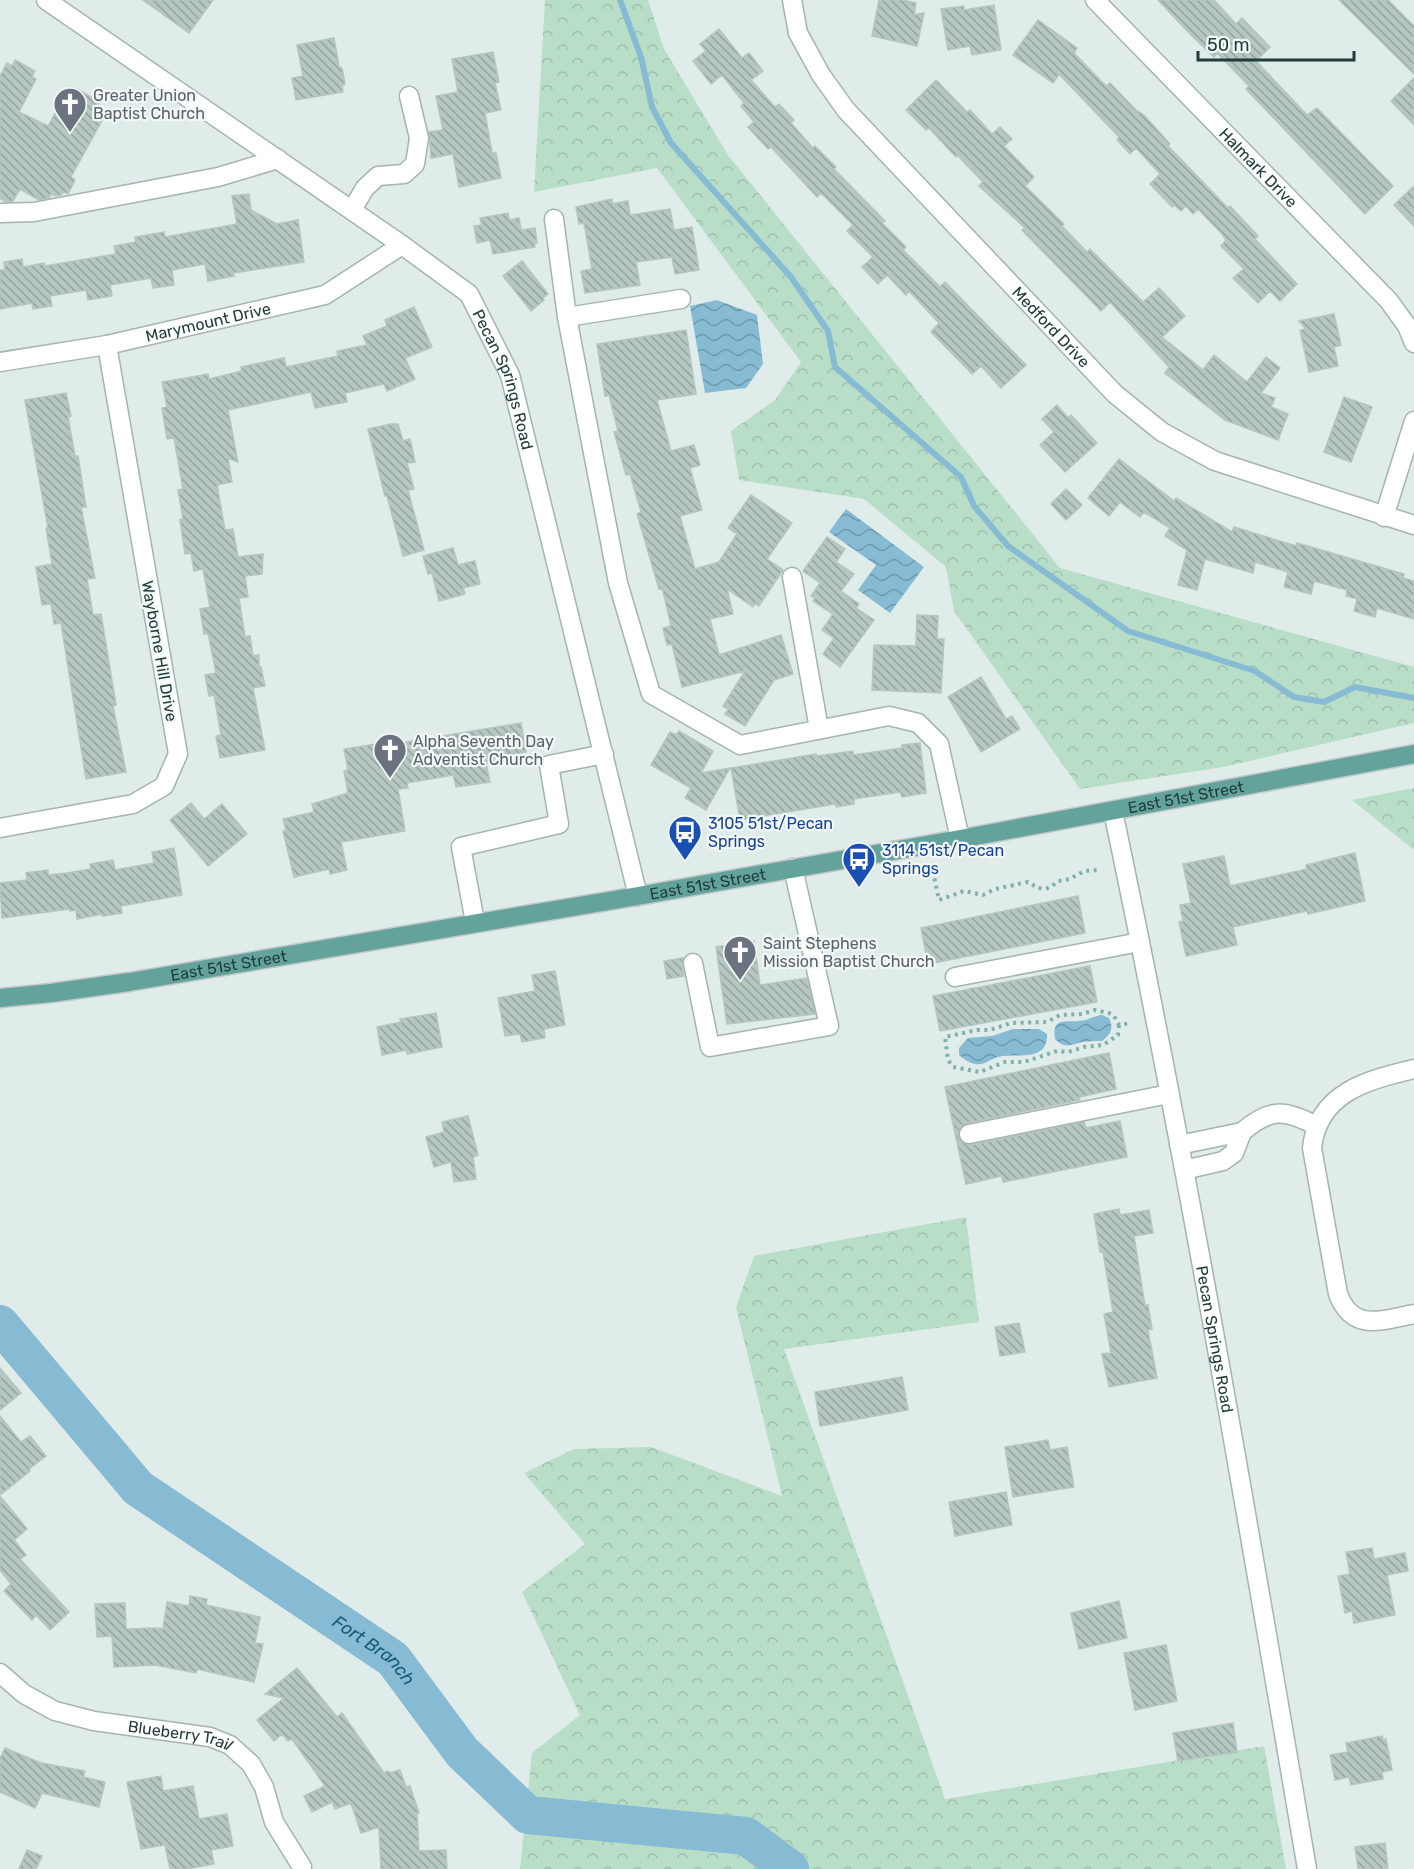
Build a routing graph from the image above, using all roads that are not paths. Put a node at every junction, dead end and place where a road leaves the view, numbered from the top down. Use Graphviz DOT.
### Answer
graph roads {
  1 [pos="46,0"];
  2 [pos="792,0"];
  3 [pos="1095,0"];
  4 [pos="409,96"];
  5 [pos="278,159"];
  6 [pos="352,210"];
  7 [pos="0,213"];
  8 [pos="554,219"];
  9 [pos="402,245"];
  10 [pos="681,299"];
  11 [pos="567,316"];
  12 [pos="1414,343"];
  13 [pos="107,345"];
  14 [pos="0,362"];
  15 [pos="1414,421"];
  16 [pos="1384,517"];
  17 [pos="1414,525"];
  18 [pos="792,577"];
  19 [pos="819,729"];
  20 [pos="604,753"];
  21 [pos="1414,754"];
  22 [pos="1113,811"];
  23 [pos="0,828"];
  24 [pos="960,839"];
  25 [pos="793,868"];
  26 [pos="638,896"];
  27 [pos="475,922"];
  28 [pos="1140,942"];
  29 [pos="693,963"];
  30 [pos="955,976"];
  31 [pos="0,998"];
  32 [pos="1414,1069"];
  33 [pos="1169,1094"];
  34 [pos="1316,1126"];
  35 [pos="1242,1132"];
  36 [pos="969,1134"];
  37 [pos="1179,1145"];
  38 [pos="1184,1170"];
  39 [pos="1414,1314"];
  40 [pos="0,1673"];
  41 [pos="302,1867"];
  42 [pos="1307,1869"];
  1 -- 5 [label="street, Pecan Springs Road"];
  2 -- 16 [label="street, Medford Drive"];
  3 -- 12 [label="street, Halmark Drive"];
  4 -- 6 [label="street"];
  5 -- 6 [label="street, Pecan Springs Road"];
  5 -- 7 [label="street"];
  6 -- 9 [label="street, Pecan Springs Road"];
  8 -- 11 [label="street"];
  9 -- 13 [label="street, Marymount Drive"];
  9 -- 20 [label="street, Pecan Springs Road"];
  10 -- 11 [label="street"];
  11 -- 19 [label="street"];
  13 -- 14 [label="street, Marymount Drive"];
  13 -- 23 [label="street, Wayborne Hill Drive"];
  15 -- 16 [label="street"];
  16 -- 17 [label="street, Medford Drive"];
  18 -- 19 [label="street"];
  19 -- 24 [label="street"];
  20 -- 26 [label="street, Pecan Springs Road"];
  20 -- 27 [label="street"];
  21 -- 22 [label="main road, East 51st Street"];
  22 -- 24 [label="main road, East 51st Street"];
  22 -- 28 [label="street, Pecan Springs Road"];
  24 -- 25 [label="main road, East 51st Street"];
  25 -- 26 [label="main road, East 51st Street"];
  25 -- 29 [label="street"];
  26 -- 27 [label="main road, East 51st Street"];
  27 -- 31 [label="main road, East 51st Street"];
  28 -- 30 [label="street"];
  28 -- 33 [label="street, Pecan Springs Road"];
  32 -- 34 [label="street"];
  33 -- 36 [label="street"];
  33 -- 37 [label="street, Pecan Springs Road"];
  34 -- 35 [label="street"];
  34 -- 39 [label="street"];
  35 -- 37 [label="street"];
  35 -- 38 [label="street"];
  37 -- 38 [label="street, Pecan Springs Road"];
  38 -- 42 [label="street, Pecan Springs Road"];
  40 -- 41 [label="street, Blueberry Trail"];
}
